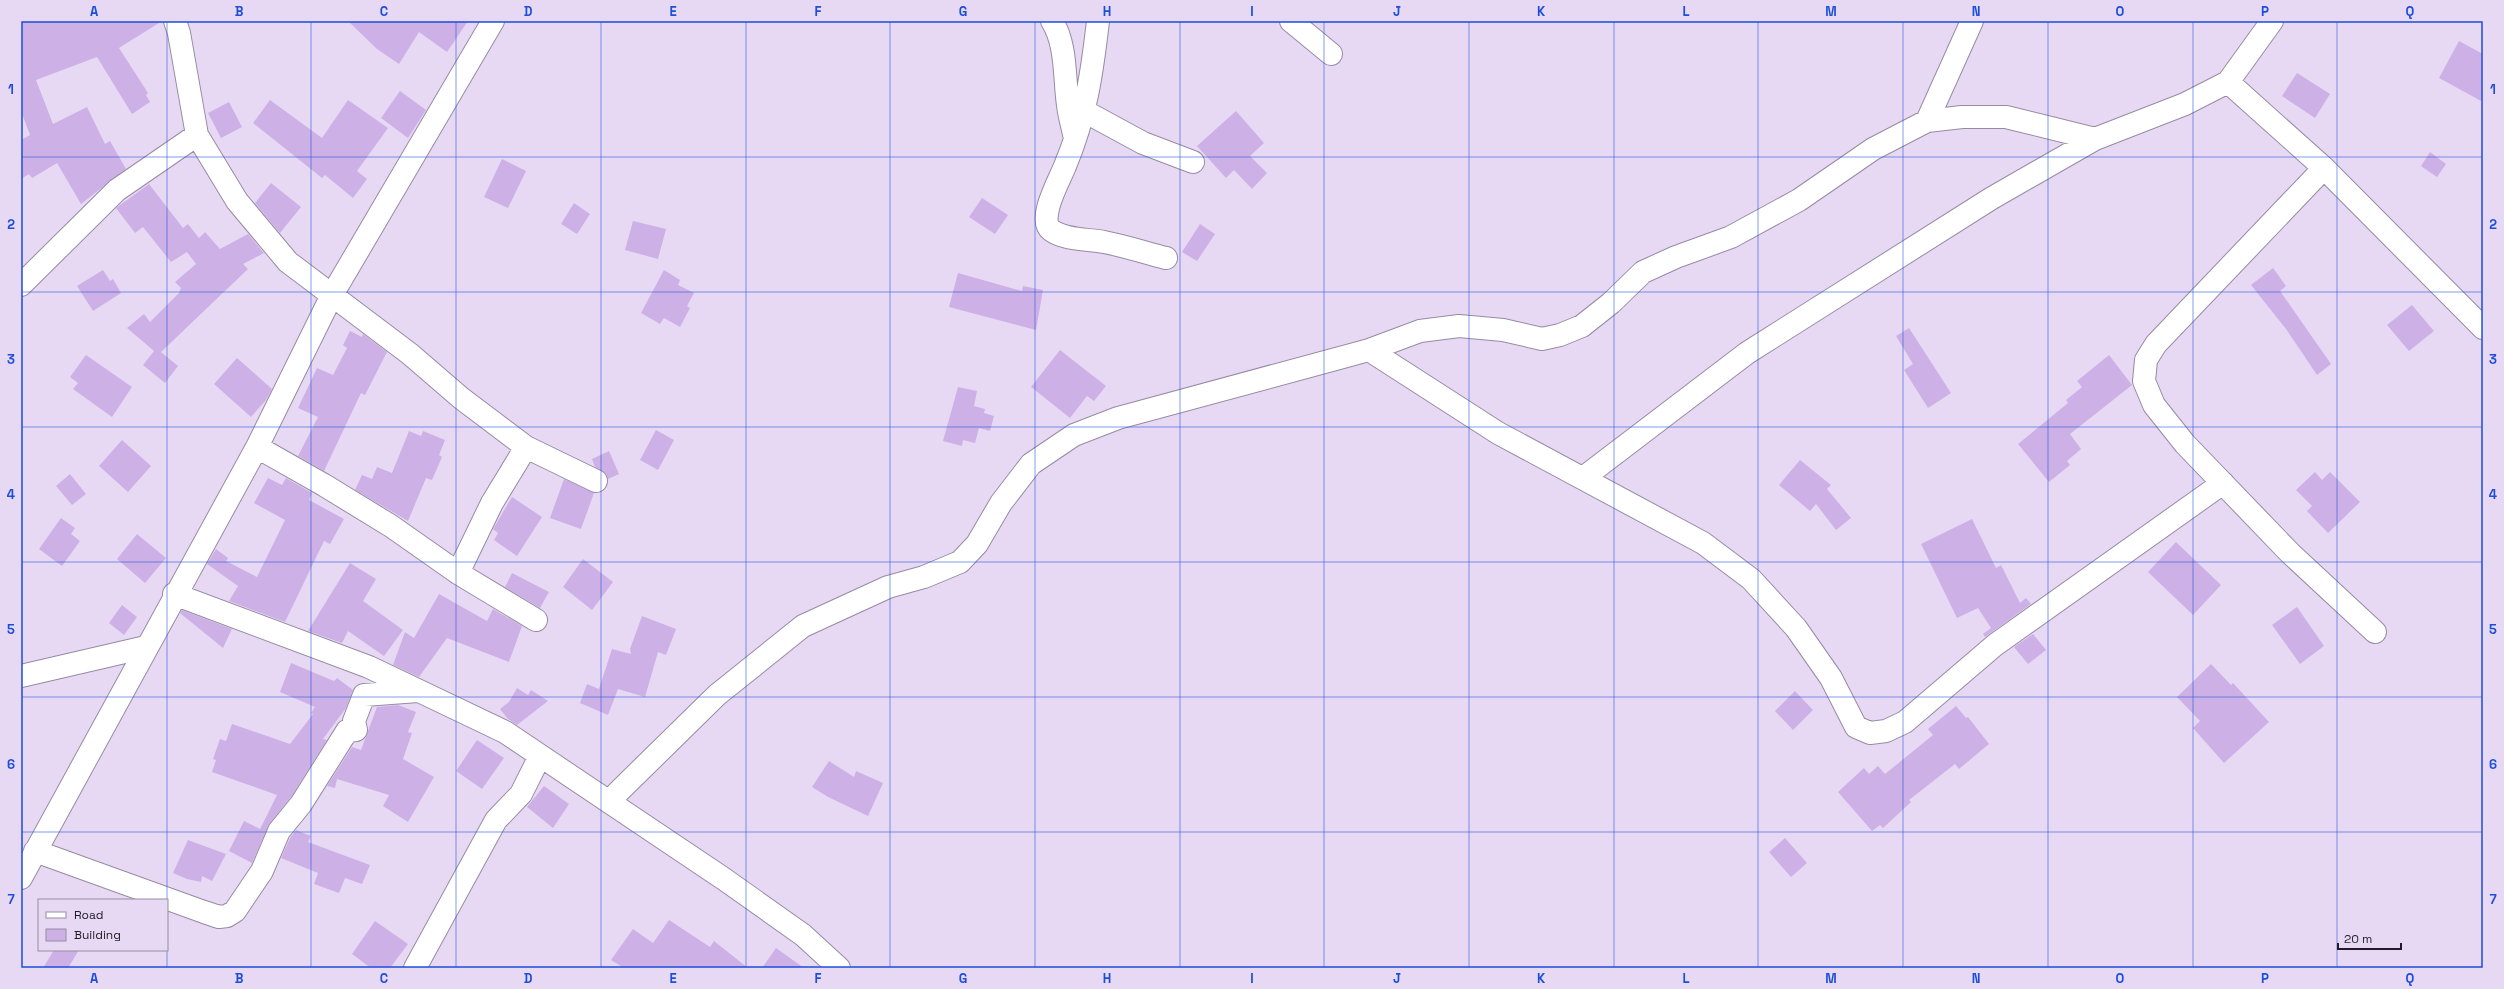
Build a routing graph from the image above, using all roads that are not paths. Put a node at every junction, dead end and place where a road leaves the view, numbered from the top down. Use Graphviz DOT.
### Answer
graph roads {
  1 [pos="175,21"];
  2 [pos="493,21"];
  3 [pos="1052,21"];
  4 [pos="1098,21"];
  5 [pos="1291,21"];
  6 [pos="1972,21"];
  7 [pos="2272,21"];
  8 [pos="1331,54"];
  9 [pos="2228,82"];
  10 [pos="1084,112"];
  11 [pos="1927,121"];
  12 [pos="197,135"];
  13 [pos="2095,139"];
  14 [pos="1076,141"];
  15 [pos="1193,162"];
  16 [pos="2324,168"];
  17 [pos="1166,258"];
  18 [pos="21,285"];
  19 [pos="332,295"];
  20 [pos="2483,328"];
  21 [pos="1369,350"];
  22 [pos="257,447"];
  23 [pos="526,447"];
  24 [pos="1584,478"];
  25 [pos="596,481"];
  26 [pos="2224,483"];
  27 [pos="458,574"];
  28 [pos="174,594"];
  29 [pos="536,620"];
  30 [pos="2375,632"];
  31 [pos="146,647"];
  32 [pos="21,676"];
  33 [pos="420,691"];
  34 [pos="540,756"];
  35 [pos="609,801"];
  36 [pos="26,866"];
  37 [pos="154,899"];
  38 [pos="168,903"];
  39 [pos="415,968"];
  40 [pos="839,968"];
  1 -- 12 [label="street"];
  2 -- 19 [label="street"];
  3 -- 14 [label="street"];
  4 -- 10 [label="street"];
  5 -- 8 [label="street"];
  6 -- 11 [label="street"];
  7 -- 9 [label="street"];
  9 -- 13 [label="street"];
  9 -- 16 [label="street"];
  10 -- 14 [label="street"];
  10 -- 15 [label="street"];
  11 -- 13 [label="street"];
  11 -- 21 [label="street"];
  12 -- 18 [label="street"];
  12 -- 19 [label="street"];
  13 -- 24 [label="street"];
  14 -- 17 [label="street"];
  16 -- 20 [label="street"];
  16 -- 26 [label="street"];
  19 -- 22 [label="street"];
  19 -- 23 [label="street"];
  21 -- 24 [label="street"];
  21 -- 35 [label="street"];
  22 -- 27 [label="street"];
  22 -- 28 [label="street"];
  23 -- 25 [label="street"];
  23 -- 27 [label="street"];
  24 -- 26 [label="street"];
  26 -- 30 [label="street"];
  27 -- 29 [label="street"];
  28 -- 31 [label="street"];
  28 -- 33 [label="street"];
  31 -- 32 [label="street"];
  31 -- 36 [label="street"];
  33 -- 34 [label="street"];
  33 -- 38 [label="street"];
  34 -- 35 [label="street"];
  34 -- 39 [label="street"];
  35 -- 40 [label="street"];
  36 -- 37 [label="street"];
}
